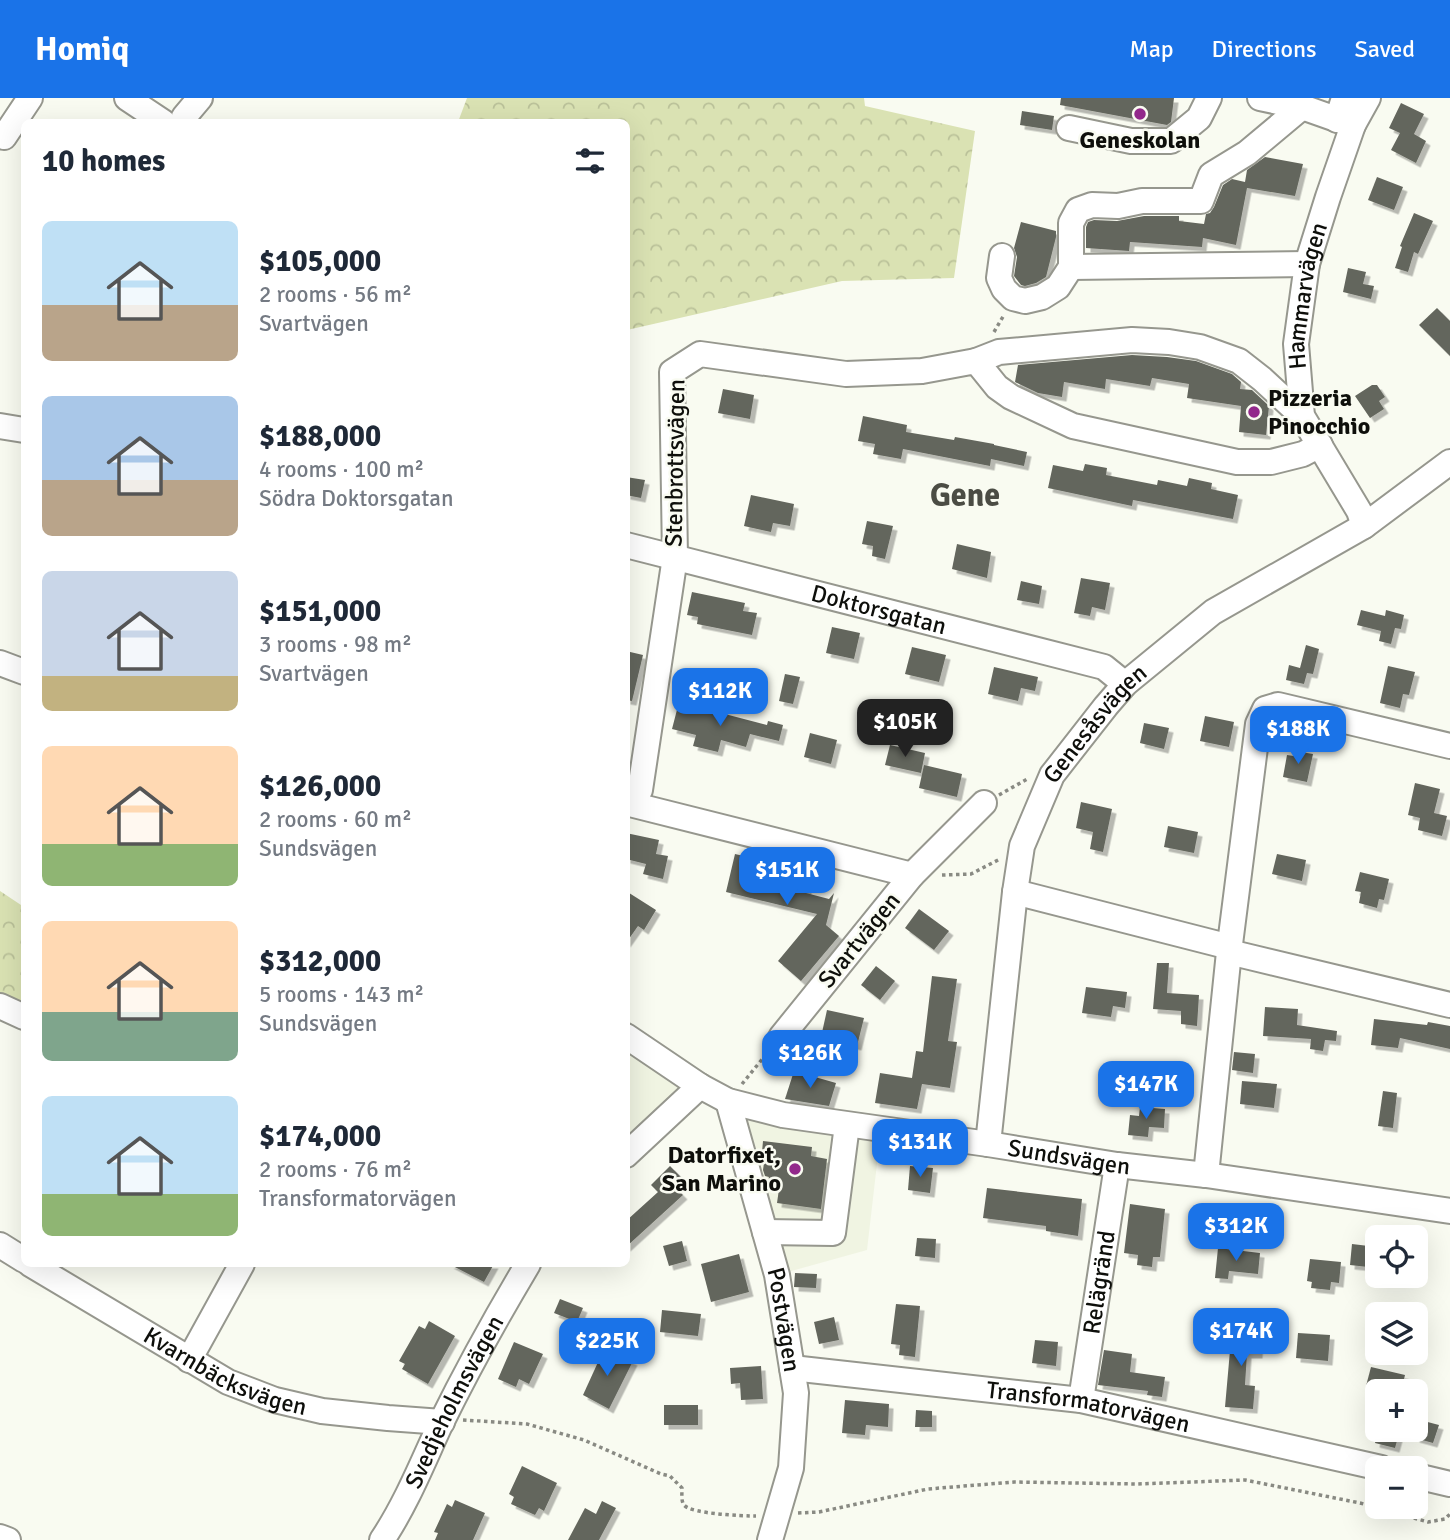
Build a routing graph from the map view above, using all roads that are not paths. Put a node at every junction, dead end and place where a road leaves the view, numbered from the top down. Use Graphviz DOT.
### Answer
graph roads {
  1 [pos="30,98"];
  2 [pos="127,98"];
  3 [pos="200,98"];
  4 [pos="1209,98"];
  5 [pos="1260,98"];
  6 [pos="1368,98"];
  7 [pos="1301,102"];
  8 [pos="1345,114"];
  9 [pos="158,119"];
  10 [pos="185,119"];
  11 [pos="1069,128"];
  12 [pos="0,136"];
  13 [pos="1002,256"];
  14 [pos="1307,264"];
  15 [pos="1071,267"];
  16 [pos="976,361"];
  17 [pos="1302,416"];
  18 [pos="0,426"];
  19 [pos="21,430"];
  20 [pos="1320,445"];
  21 [pos="1450,463"];
  22 [pos="1364,526"];
  23 [pos="630,546"];
  24 [pos="675,556"];
  25 [pos="0,663"];
  26 [pos="21,670"];
  27 [pos="1125,684"];
  28 [pos="1450,746"];
  29 [pos="630,798"];
  30 [pos="630,802"];
  31 [pos="984,803"];
  32 [pos="912,875"];
  33 [pos="1015,892"];
  34 [pos="1229,949"];
  35 [pos="1450,1005"];
  36 [pos="0,1006"];
  37 [pos="21,1016"];
  38 [pos="780,1037"];
  39 [pos="630,1039"];
  40 [pos="700,1086"];
  41 [pos="728,1101"];
  42 [pos="847,1125"];
  43 [pos="988,1144"];
  44 [pos="630,1151"];
  45 [pos="1117,1165"];
  46 [pos="1206,1175"];
  47 [pos="1450,1211"];
  48 [pos="765,1232"];
  49 [pos="0,1245"];
  50 [pos="21,1258"];
  51 [pos="35,1267"];
  52 [pos="240,1267"];
  53 [pos="526,1267"];
  54 [pos="189,1360"];
  55 [pos="792,1368"];
  56 [pos="1081,1400"];
  57 [pos="443,1420"];
  58 [pos="1365,1464"];
  59 [pos="1428,1479"];
  60 [pos="1450,1484"];
  61 [pos="0,1537"];
  62 [pos="8,1540"];
  63 [pos="382,1540"];
  64 [pos="771,1540"];
  1 -- 12 [label="street"];
  2 -- 9 [label="street"];
  3 -- 10 [label="street"];
  4 -- 11 [label="street"];
  5 -- 7 [label="street"];
  6 -- 8 [label="street, Hammarvägen"];
  7 -- 8 [label="street"];
  7 -- 15 [label="street"];
  8 -- 14 [label="street, Hammarvägen"];
  13 -- 15 [label="street"];
  14 -- 15 [label="street"];
  14 -- 17 [label="street, Hammarvägen"];
  16 -- 17 [label="street"];
  16 -- 20 [label="street"];
  16 -- 24 [label="street, Stenbrottsvägen"];
  17 -- 20 [label="street, Hammarvägen"];
  18 -- 19 [label="street"];
  20 -- 22 [label="street, Hammarvägen"];
  21 -- 22 [label="street, Genesåsvägen"];
  22 -- 27 [label="street, Genesåsvägen"];
  23 -- 24 [label="street, Doktorsgatan"];
  24 -- 27 [label="street, Doktorsgatan"];
  24 -- 29 [label="street, Stenbrottsvägen"];
  25 -- 26 [label="street"];
  27 -- 33 [label="street, Genesåsvägen"];
  28 -- 34 [label="street"];
  30 -- 32 [label="street, Svartvägen"];
  31 -- 32 [label="street, Svartvägen"];
  32 -- 38 [label="street, Svartvägen"];
  33 -- 34 [label="street"];
  33 -- 43 [label="street, Genesåsvägen"];
  34 -- 35 [label="street"];
  34 -- 46 [label="street"];
  36 -- 37 [label="street"];
  39 -- 40 [label="street, Sundsvägen"];
  40 -- 41 [label="street, Sundsvägen"];
  40 -- 44 [label="street"];
  41 -- 42 [label="street, Sundsvägen"];
  41 -- 48 [label="street, Postvägen"];
  42 -- 43 [label="street, Sundsvägen"];
  42 -- 48 [label="street"];
  43 -- 45 [label="street, Sundsvägen"];
  45 -- 46 [label="street, Sundsvägen"];
  45 -- 56 [label="street, Relägränd"];
  46 -- 47 [label="street, Sundsvägen"];
  48 -- 55 [label="street, Postvägen"];
  49 -- 50 [label="street"];
  51 -- 54 [label="street, Kvarnbäcksvägen"];
  52 -- 54 [label="street"];
  53 -- 57 [label="street, Svedjeholmsvägen"];
  54 -- 57 [label="street, Kvarnbäcksvägen"];
  55 -- 56 [label="street, Transformatorvägen"];
  55 -- 64 [label="street, Postvägen"];
  56 -- 58 [label="street, Transformatorvägen"];
  57 -- 63 [label="street, Svedjeholmsvägen"];
  59 -- 60 [label="street"];
  61 -- 62 [label="street"];
}
